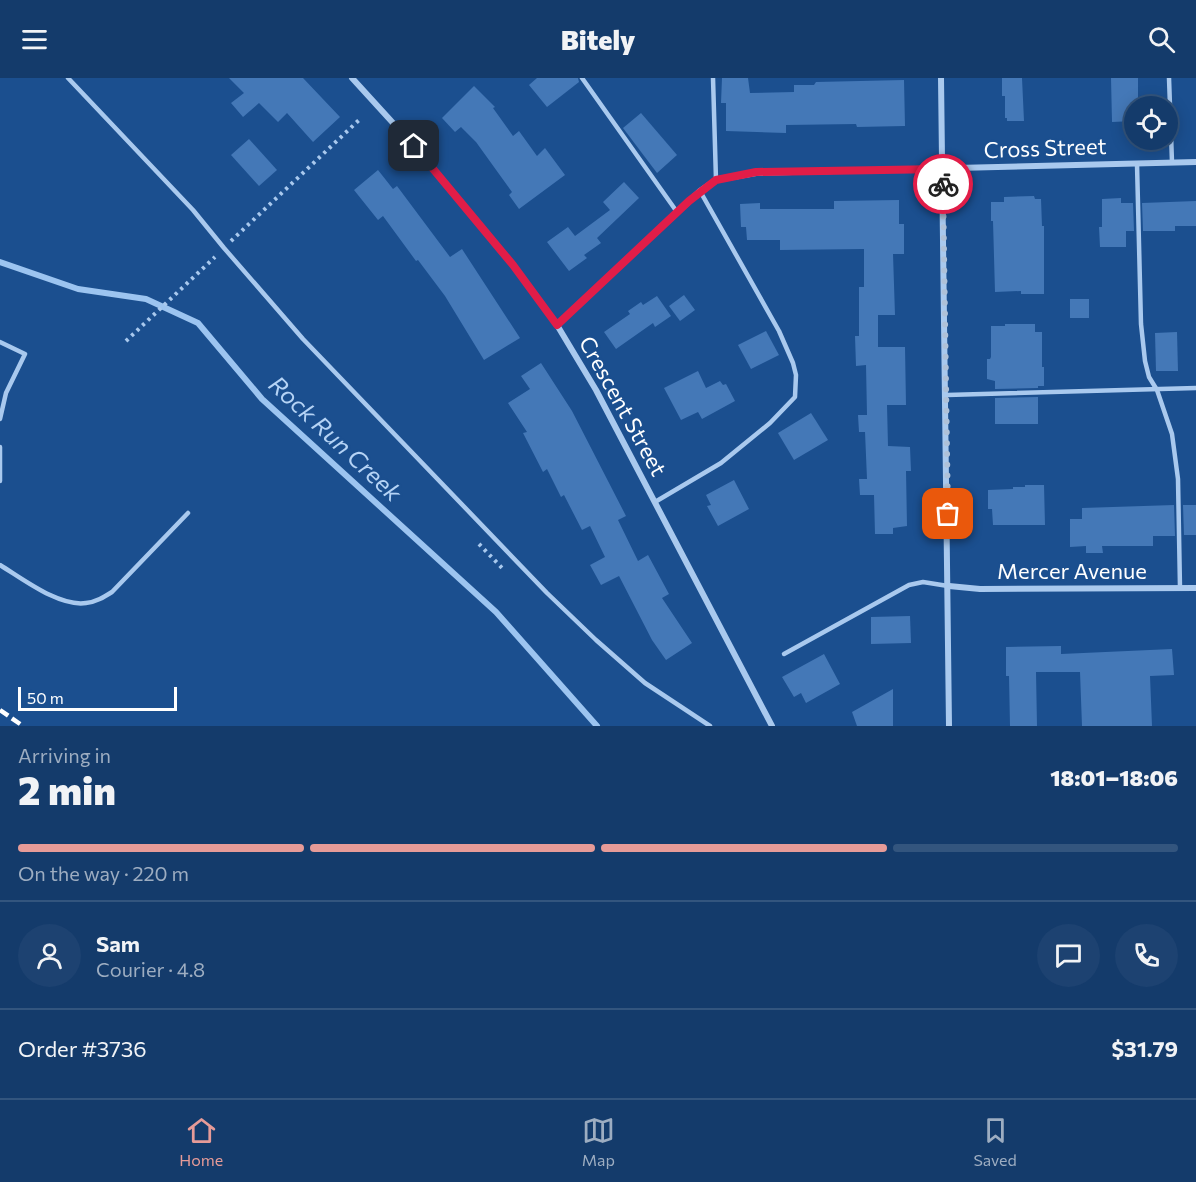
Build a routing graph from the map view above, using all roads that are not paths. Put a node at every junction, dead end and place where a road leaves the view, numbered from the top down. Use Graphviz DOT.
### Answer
graph roads {
  1 [pos="68,78"];
  2 [pos="352,78"];
  3 [pos="582,78"];
  4 [pos="713,78"];
  5 [pos="942,78"];
  6 [pos="1170,78"];
  7 [pos="1172,162"];
  8 [pos="1196,162"];
  9 [pos="1137,164"];
  10 [pos="943,169"];
  11 [pos="716,180"];
  12 [pos="700,191"];
  13 [pos="677,212"];
  14 [pos="557,325"];
  15 [pos="0,342"];
  16 [pos="1196,388"];
  17 [pos="1157,390"];
  18 [pos="946,395"];
  19 [pos="0,419"];
  20 [pos="0,447"];
  21 [pos="0,481"];
  22 [pos="655,502"];
  23 [pos="188,513"];
  24 [pos="0,566"];
  25 [pos="949,586"];
  26 [pos="1180,588"];
  27 [pos="1196,588"];
  28 [pos="784,654"];
  29 [pos="710,726"];
  30 [pos="772,726"];
  31 [pos="950,726"];
  1 -- 29 [label="lane"];
  2 -- 14 [label="street, Crescent Street"];
  3 -- 13 [label="lane"];
  4 -- 11 [label="lane"];
  5 -- 10 [label="street"];
  6 -- 7 [label="lane"];
  7 -- 8 [label="street, Cross Street"];
  7 -- 9 [label="street, Cross Street"];
  9 -- 10 [label="street, Cross Street"];
  9 -- 17 [label="lane"];
  10 -- 11 [label="street, Cross Street"];
  10 -- 18 [label="street"];
  11 -- 12 [label="street, Cross Street"];
  12 -- 13 [label="street, Cross Street"];
  12 -- 22 [label="lane"];
  13 -- 14 [label="street, Cross Street"];
  14 -- 22 [label="street, Crescent Street"];
  15 -- 19 [label="lane"];
  16 -- 17 [label="lane"];
  17 -- 18 [label="lane"];
  17 -- 26 [label="lane"];
  18 -- 25 [label="street"];
  20 -- 21 [label="lane"];
  22 -- 30 [label="street, Crescent Street"];
  23 -- 24 [label="lane"];
  25 -- 26 [label="street, Mercer Avenue"];
  25 -- 28 [label="lane"];
  25 -- 31 [label="street"];
  26 -- 27 [label="street, Mercer Avenue"];
}
